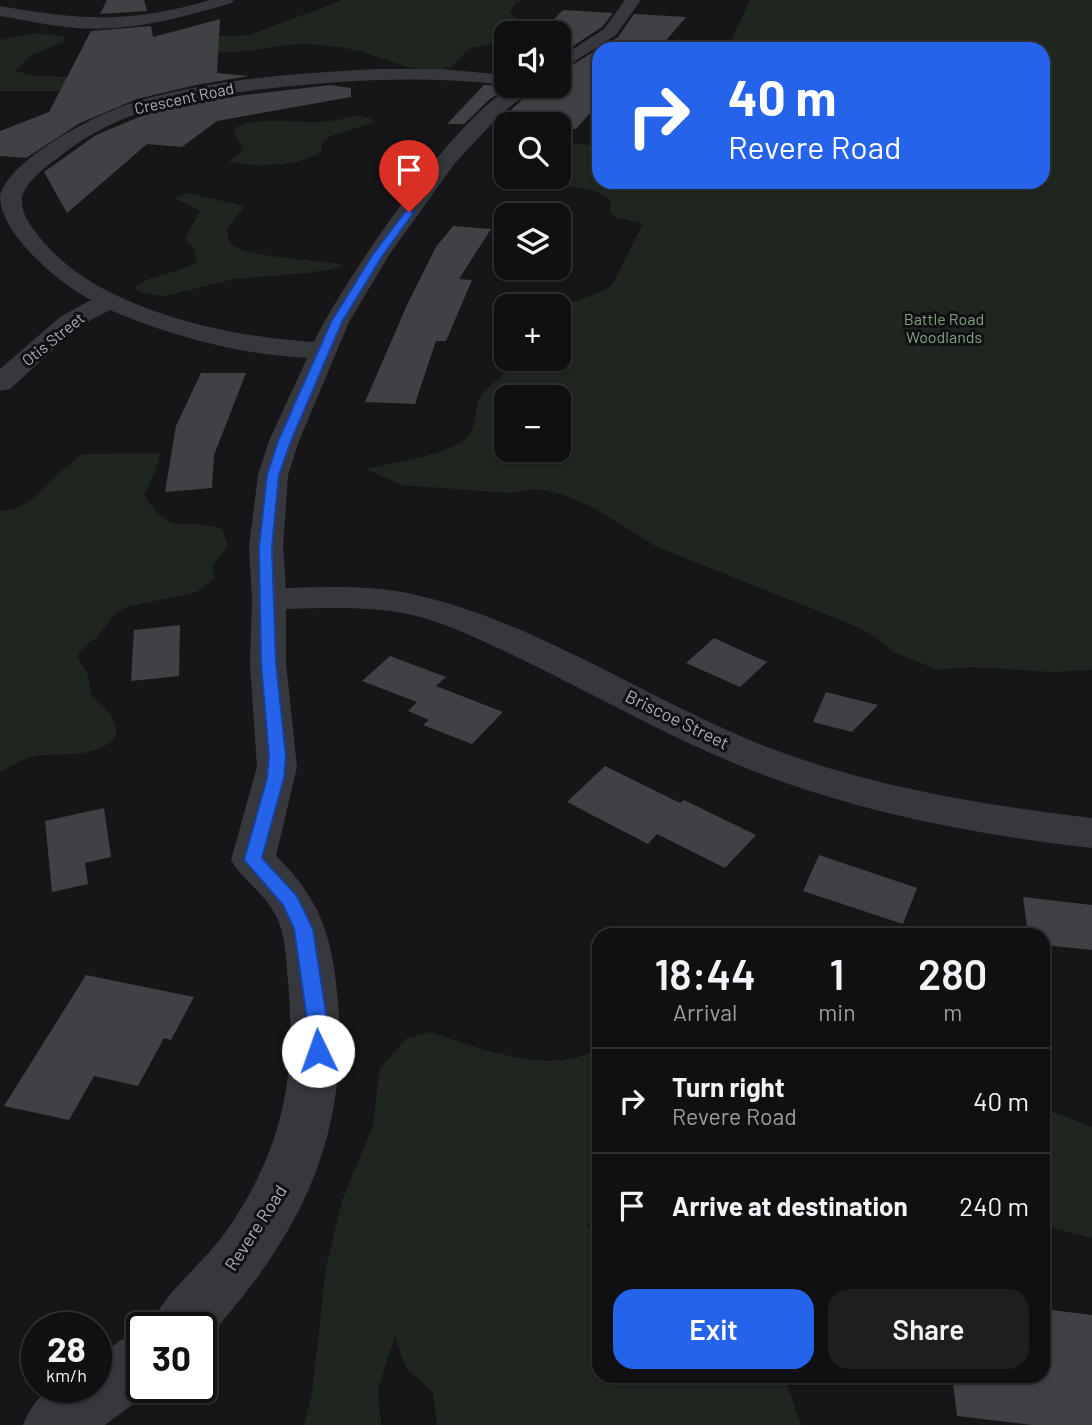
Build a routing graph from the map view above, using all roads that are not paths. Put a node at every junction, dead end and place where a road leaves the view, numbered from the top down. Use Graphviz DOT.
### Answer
graph roads {
  1 [pos="226,0"];
  2 [pos="633,0"];
  3 [pos="0,10"];
  4 [pos="595,42"];
  5 [pos="592,44"];
  6 [pos="571,58"];
  7 [pos="494,79"];
  8 [pos="511,98"];
  9 [pos="109,300"];
  10 [pos="322,351"];
  11 [pos="0,383"];
  12 [pos="269,599"];
  13 [pos="1092,833"];
  14 [pos="193,1312"];
  15 [pos="126,1373"];
  16 [pos="54,1425"];
  1 -- 3 [label="street"];
  2 -- 4 [label="street"];
  5 -- 6 [label="street"];
  7 -- 9 [label="street, Crescent Road"];
  8 -- 10 [label="street, Revere Road"];
  9 -- 10 [label="street, Crescent Road"];
  9 -- 11 [label="street, Otis Street"];
  10 -- 12 [label="street, Revere Road"];
  12 -- 13 [label="street, Briscoe Street"];
  12 -- 14 [label="street, Revere Road"];
  15 -- 16 [label="street"];
}
